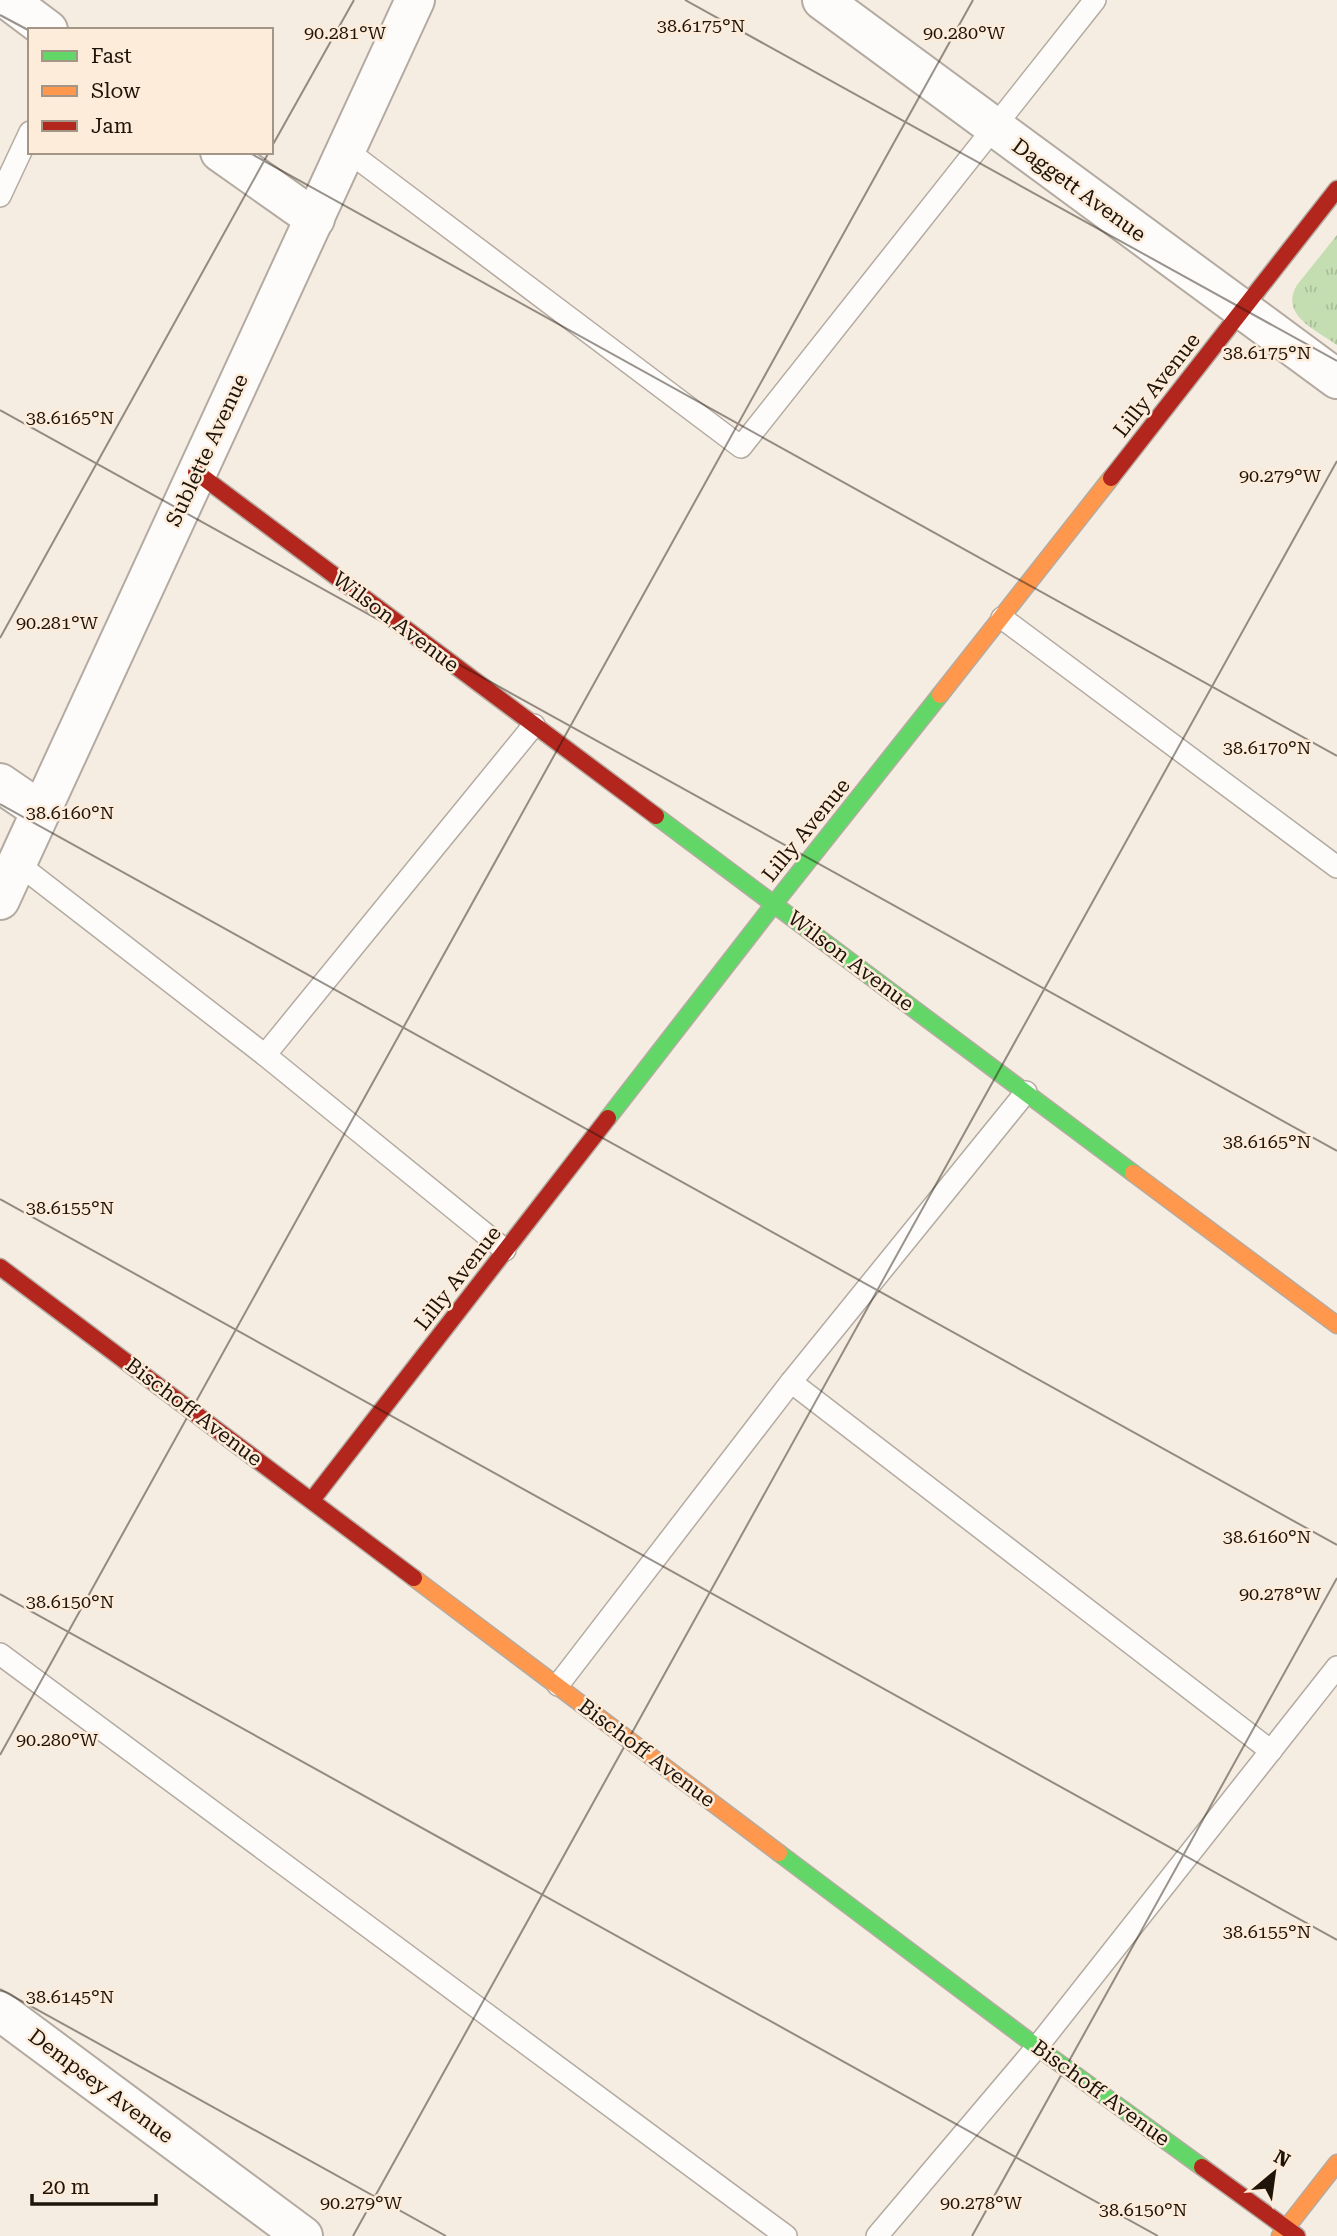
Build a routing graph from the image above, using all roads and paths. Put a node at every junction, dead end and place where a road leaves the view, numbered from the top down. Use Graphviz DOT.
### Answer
graph roads {
  1 [pos="8,0"];
  2 [pos="415,0"];
  3 [pos="822,0"];
  4 [pos="1095,0"];
  5 [pos="45,28"];
  6 [pos="993,128"];
  7 [pos="28,136"];
  8 [pos="345,149"];
  9 [pos="223,154"];
  10 [pos="1337,189"];
  11 [pos="0,196"];
  12 [pos="315,219"];
  13 [pos="1242,309"];
  14 [pos="1337,379"];
  15 [pos="196,472"];
  16 [pos="1002,618"];
  17 [pos="534,725"];
  18 [pos="0,783"];
  19 [pos="41,811"];
  20 [pos="17,863"];
  21 [pos="1337,867"];
  22 [pos="0,900"];
  23 [pos="774,904"];
  24 [pos="265,1055"];
  25 [pos="1026,1092"];
  26 [pos="505,1250"];
  27 [pos="0,1267"];
  28 [pos="1337,1325"];
  29 [pos="791,1382"];
  30 [pos="312,1500"];
  31 [pos="0,1654"];
  32 [pos="1337,1667"];
  33 [pos="558,1685"];
  34 [pos="1271,1751"];
  35 [pos="0,2011"];
  36 [pos="1037,2047"];
  37 [pos="1337,2163"];
  38 [pos="1288,2233"];
  39 [pos="303,2236"];
  40 [pos="786,2236"];
  41 [pos="877,2236"];
  1 -- 5 [label="street"];
  2 -- 8 [label="street, Sublette Avenue"];
  3 -- 6 [label="street, Daggett Avenue"];
  4 -- 6 [label="lane"];
  6 -- 8 [label="lane"];
  6 -- 13 [label="street, Daggett Avenue"];
  7 -- 11 [label="lane"];
  8 -- 12 [label="street, Sublette Avenue"];
  9 -- 12 [label="street"];
  10 -- 13 [label="street, Lilly Avenue"];
  12 -- 15 [label="street, Sublette Avenue"];
  13 -- 14 [label="street, Daggett Avenue"];
  13 -- 16 [label="street, Lilly Avenue"];
  15 -- 17 [label="street, Wilson Avenue"];
  15 -- 19 [label="street, Sublette Avenue"];
  16 -- 21 [label="lane"];
  16 -- 23 [label="street, Lilly Avenue"];
  17 -- 23 [label="street, Wilson Avenue"];
  17 -- 24 [label="lane"];
  18 -- 19 [label="street"];
  19 -- 20 [label="street, Sublette Avenue"];
  20 -- 22 [label="street, Sublette Avenue"];
  20 -- 24 [label="lane"];
  23 -- 25 [label="street, Wilson Avenue"];
  23 -- 26 [label="street, Lilly Avenue"];
  24 -- 26 [label="lane"];
  25 -- 28 [label="street, Wilson Avenue"];
  25 -- 29 [label="lane"];
  26 -- 30 [label="street, Lilly Avenue"];
  27 -- 30 [label="street, Bischoff Avenue"];
  29 -- 33 [label="lane"];
  29 -- 34 [label="lane"];
  30 -- 33 [label="street, Bischoff Avenue"];
  31 -- 40 [label="lane"];
  32 -- 34 [label="lane"];
  33 -- 36 [label="street, Bischoff Avenue"];
  34 -- 36 [label="lane"];
  35 -- 39 [label="street, Dempsey Avenue"];
  36 -- 38 [label="street, Bischoff Avenue"];
  36 -- 41 [label="lane"];
  37 -- 38 [label="street"];
}
